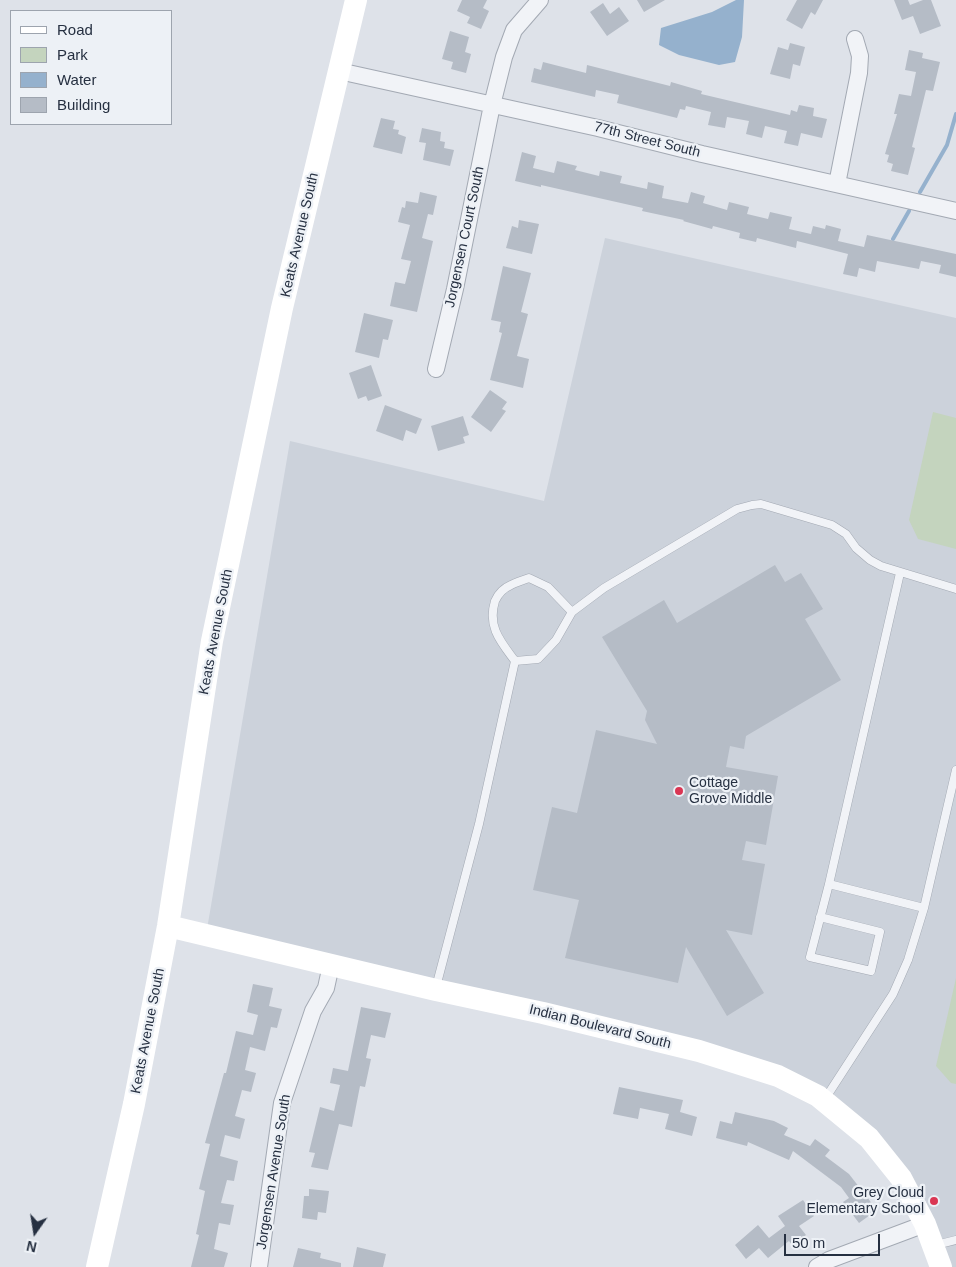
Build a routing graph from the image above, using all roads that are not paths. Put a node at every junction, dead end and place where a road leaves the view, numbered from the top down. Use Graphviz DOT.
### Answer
graph roads {
  1 [pos="356,0"];
  2 [pos="540,0"];
  3 [pos="855,39"];
  4 [pos="338,71"];
  5 [pos="492,104"];
  6 [pos="837,184"];
  7 [pos="956,211"];
  8 [pos="436,369"];
  9 [pos="900,573"];
  10 [pos="956,589"];
  11 [pos="572,612"];
  12 [pos="515,661"];
  13 [pos="956,770"];
  14 [pos="829,884"];
  15 [pos="924,908"];
  16 [pos="820,917"];
  17 [pos="168,926"];
  18 [pos="331,965"];
  19 [pos="436,990"];
  20 [pos="824,1101"];
  21 [pos="925,1224"];
  22 [pos="956,1240"];
  23 [pos="934,1245"];
  24 [pos="97,1267"];
  25 [pos="258,1267"];
  26 [pos="818,1267"];
  27 [pos="941,1267"];
  1 -- 4 [label="main road, Keats Avenue South"];
  2 -- 5 [label="street, Jorgensen Court South"];
  3 -- 6 [label="street"];
  4 -- 5 [label="street, 77th Street South"];
  4 -- 17 [label="main road, Keats Avenue South"];
  5 -- 6 [label="street, 77th Street South"];
  5 -- 8 [label="street, Jorgensen Court South"];
  6 -- 7 [label="street, 77th Street South"];
  9 -- 10 [label="lane"];
  9 -- 11 [label="lane"];
  9 -- 14 [label="lane"];
  11 -- 12 [label="lane"];
  11 -- 12 [label="lane"];
  12 -- 19 [label="lane"];
  13 -- 15 [label="lane"];
  14 -- 15 [label="lane"];
  14 -- 16 [label="lane"];
  15 -- 20 [label="lane"];
  16 -- 16 [label="lane"];
  17 -- 18 [label="main road, Indian Boulevard South"];
  17 -- 24 [label="main road, Keats Avenue South"];
  18 -- 19 [label="main road, Indian Boulevard South"];
  18 -- 25 [label="street, Jorgensen Avenue South"];
  19 -- 20 [label="main road, Indian Boulevard South"];
  20 -- 21 [label="main road, Indian Boulevard South"];
  21 -- 23 [label="main road, Indian Boulevard South"];
  21 -- 26 [label="street"];
  22 -- 23 [label="lane"];
  23 -- 27 [label="main road, Indian Boulevard South"];
}
